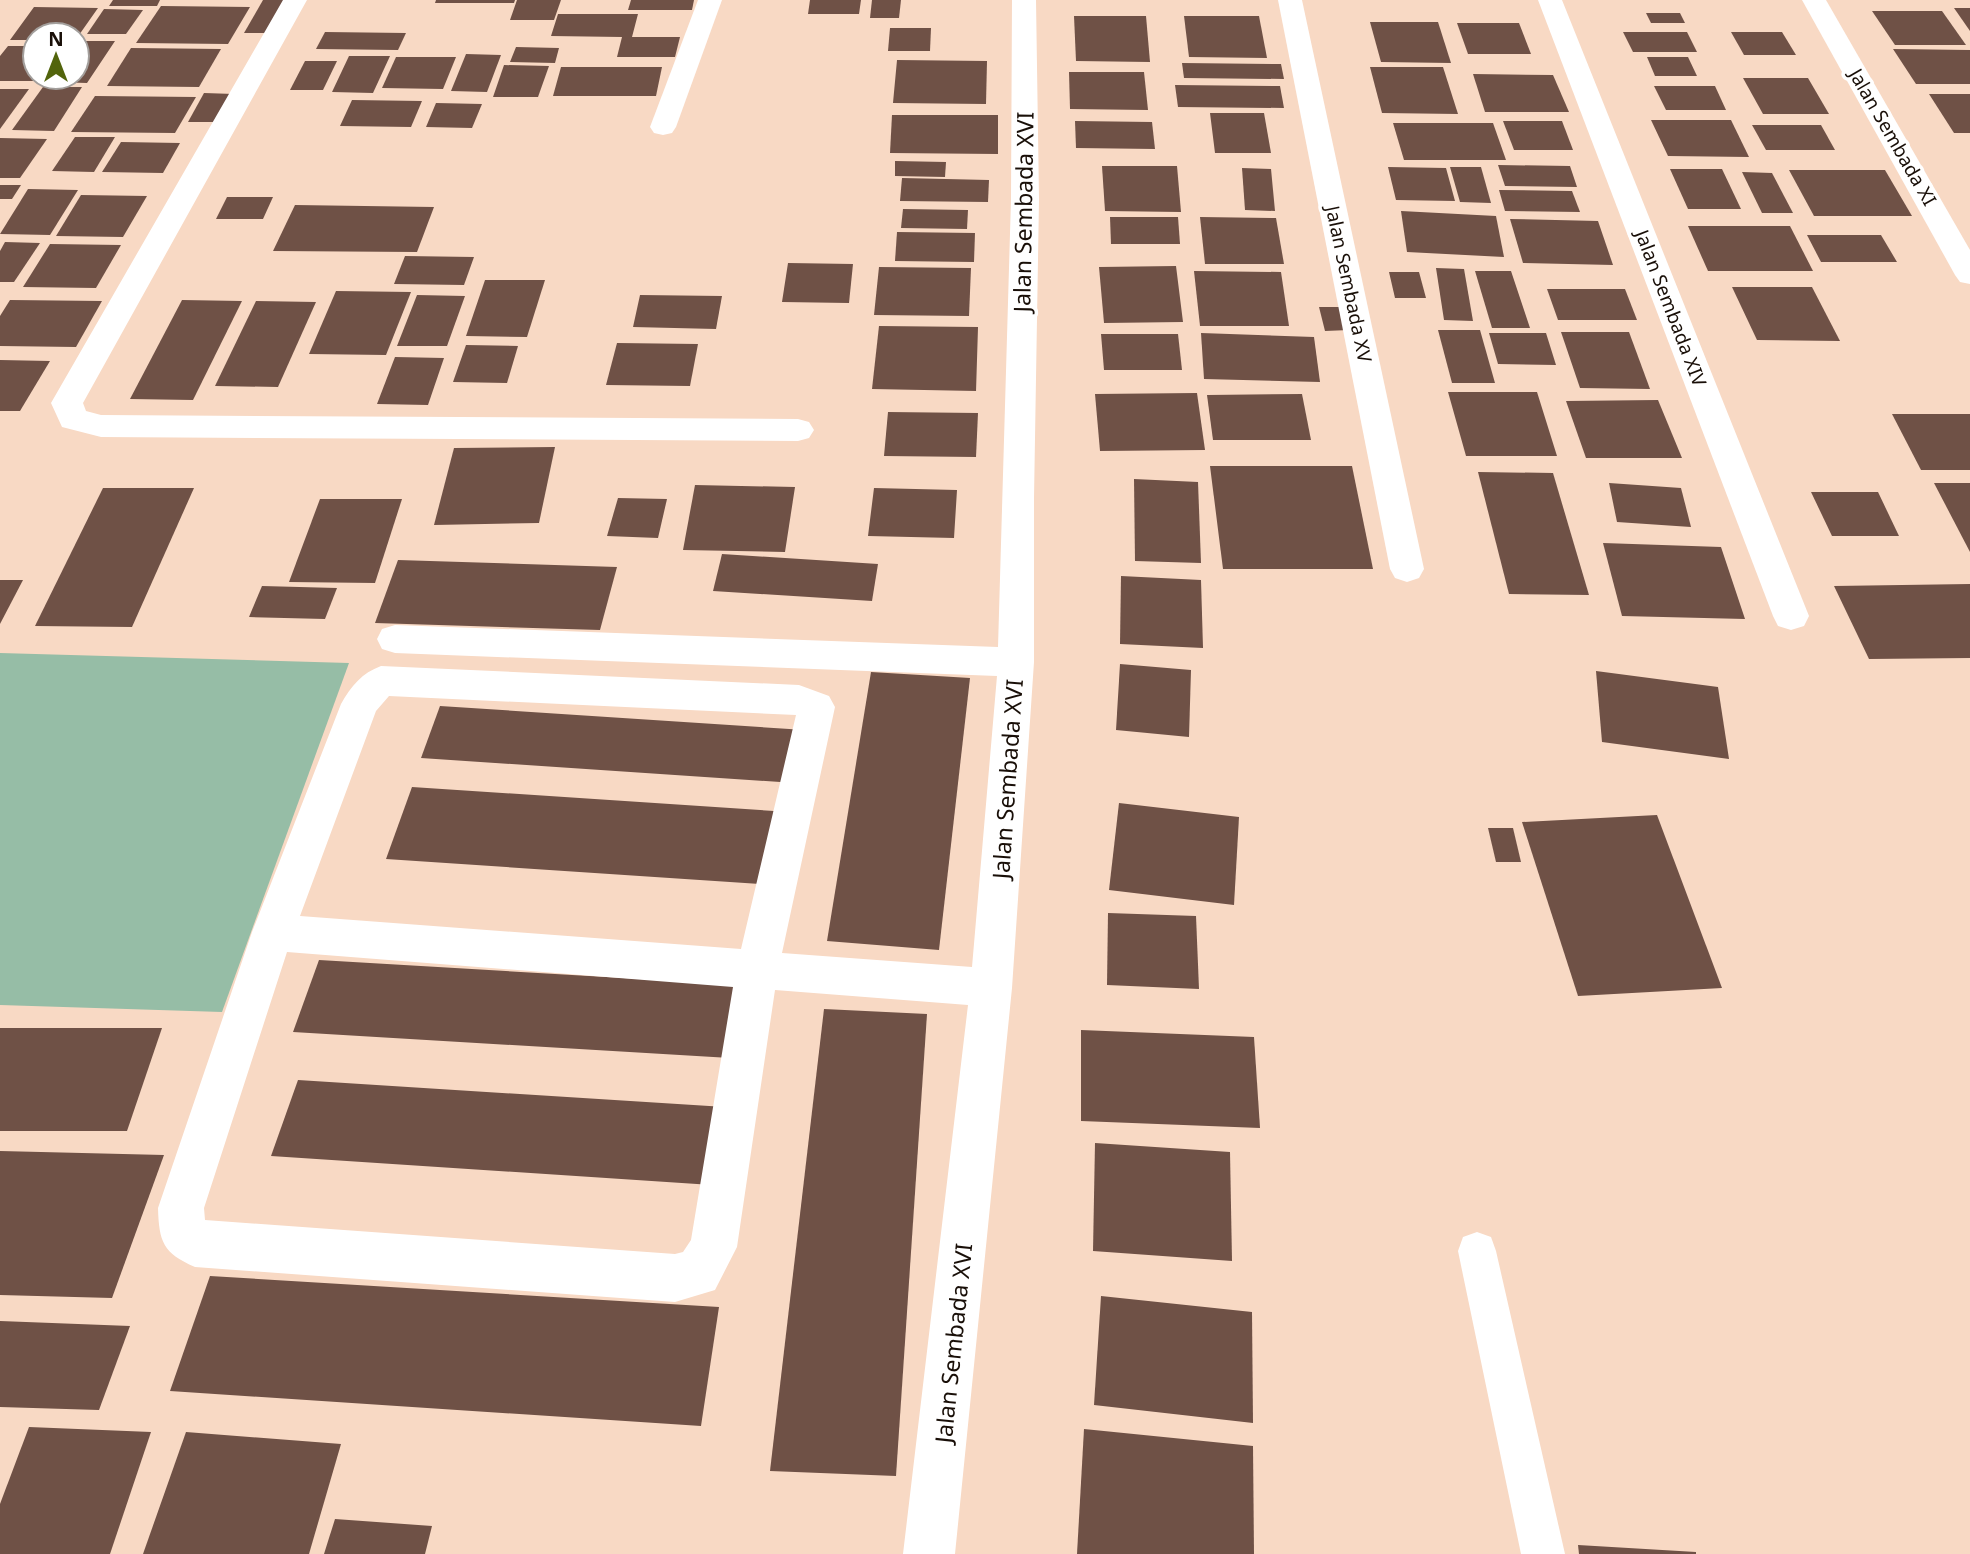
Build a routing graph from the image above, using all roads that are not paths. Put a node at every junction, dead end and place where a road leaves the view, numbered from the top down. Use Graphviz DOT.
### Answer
graph roads {
  1 [pos="295,0"];
  2 [pos="710,0"];
  3 [pos="1024,0"];
  4 [pos="1290,0"];
  5 [pos="1550,0"];
  6 [pos="1814,0"];
  7 [pos="663,127"];
  8 [pos="1970,275"];
  9 [pos="798,430"];
  10 [pos="1407,569"];
  11 [pos="1791,616"];
  12 [pos="395,639"];
  13 [pos="1016,662"];
  14 [pos="273,932"];
  15 [pos="757,970"];
  16 [pos="992,988"];
  17 [pos="1477,1251"];
  18 [pos="929,1554"];
  19 [pos="1543,1554"];
  1 -- 9 [label="street"];
  2 -- 7 [label="street"];
  3 -- 13 [label="street, Jalan Sembada XVI"];
  4 -- 10 [label="street, Jalan Sembada XV"];
  5 -- 11 [label="street, Jalan Sembada XIV"];
  6 -- 8 [label="street, Jalan Sembada XI"];
  12 -- 13 [label="street"];
  13 -- 16 [label="street, Jalan Sembada XVI"];
  14 -- 15 [label="street"];
  14 -- 15 [label="street"];
  14 -- 15 [label="street"];
  15 -- 16 [label="street"];
  16 -- 18 [label="street, Jalan Sembada XVI"];
  17 -- 19 [label="lane"];
}
